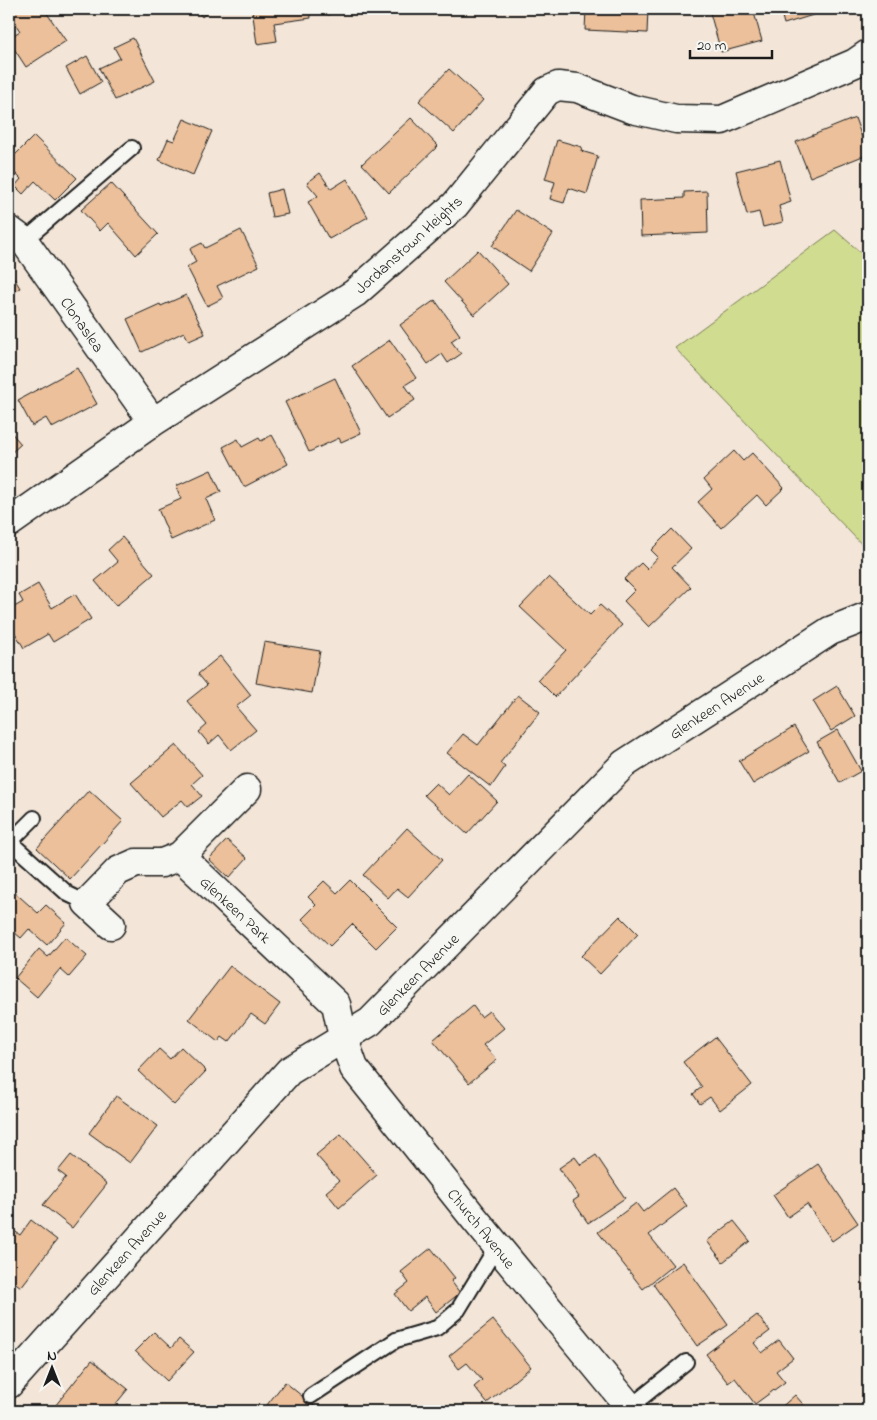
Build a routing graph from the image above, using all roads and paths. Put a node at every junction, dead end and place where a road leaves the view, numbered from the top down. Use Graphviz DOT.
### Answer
graph roads {
  1 [pos="868,54"];
  2 [pos="132,148"];
  3 [pos="17,236"];
  4 [pos="153,422"];
  5 [pos="9,523"];
  6 [pos="868,616"];
  7 [pos="247,789"];
  8 [pos="34,818"];
  9 [pos="180,856"];
  10 [pos="87,903"];
  11 [pos="110,925"];
  12 [pos="343,1037"];
  13 [pos="498,1246"];
  14 [pos="686,1362"];
  15 [pos="9,1384"];
  16 [pos="311,1396"];
  17 [pos="631,1409"];
  1 -- 4 [label="street, Jordanstown Heights"];
  2 -- 3 [label="lane"];
  3 -- 4 [label="street, Clonaslea"];
  4 -- 5 [label="street, Jordanstown Heights"];
  6 -- 12 [label="street, Glenkeen Avenue"];
  7 -- 9 [label="street"];
  8 -- 10 [label="lane"];
  9 -- 10 [label="street"];
  9 -- 12 [label="street, Glenkeen Park"];
  10 -- 11 [label="street"];
  12 -- 13 [label="street, Church Avenue"];
  12 -- 15 [label="street, Glenkeen Avenue"];
  13 -- 16 [label="lane"];
  13 -- 17 [label="street, Church Avenue"];
  14 -- 17 [label="lane"];
}
